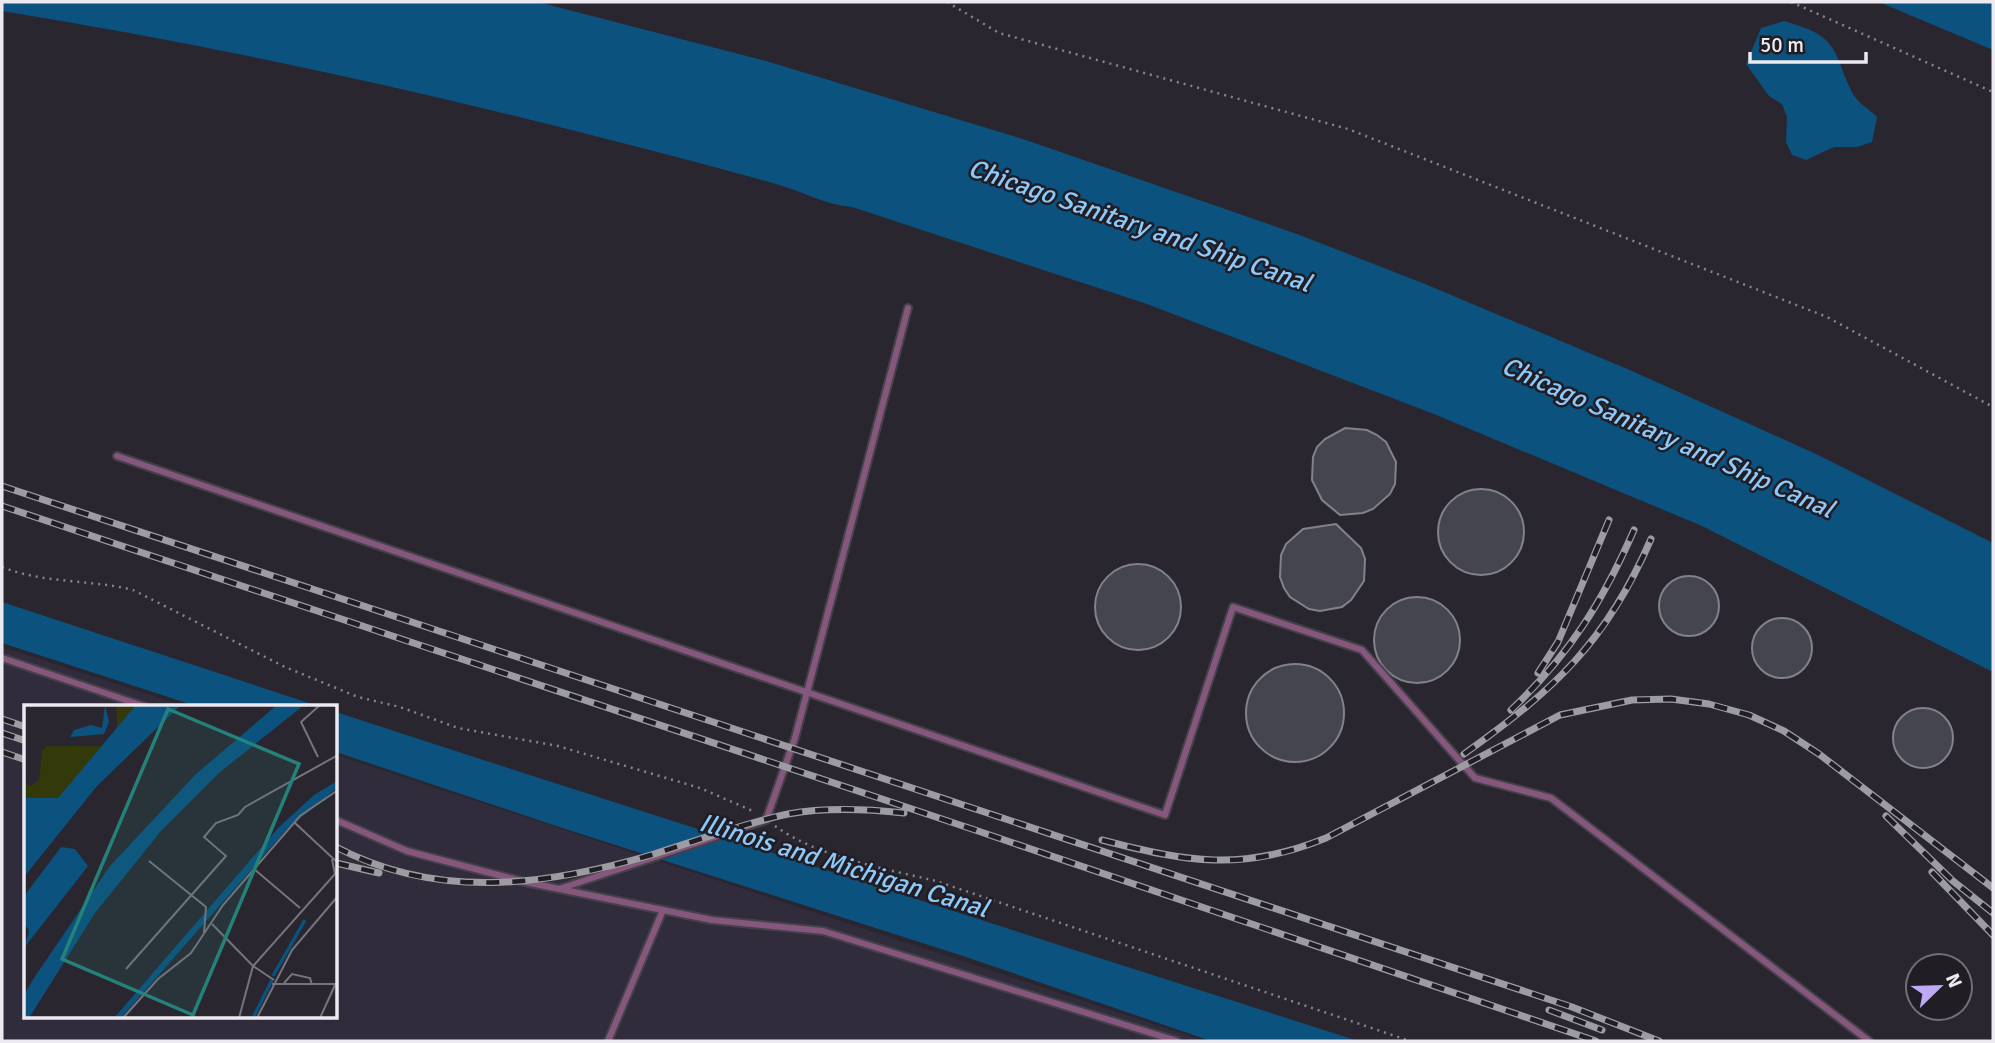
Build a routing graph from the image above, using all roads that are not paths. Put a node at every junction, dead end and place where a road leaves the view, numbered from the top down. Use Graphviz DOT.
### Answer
graph roads {
  1 [pos="908,308"];
  2 [pos="117,456"];
  3 [pos="2,658"];
  4 [pos="807,692"];
  5 [pos="140,705"];
  6 [pos="338,821"];
  7 [pos="559,889"];
  8 [pos="663,910"];
  9 [pos="1158,1038"];
  10 [pos="608,1041"];
  11 [pos="1177,1041"];
  12 [pos="1870,1041"];
  1 -- 4 [label="lane"];
  2 -- 4 [label="lane"];
  3 -- 5 [label="lane"];
  4 -- 7 [label="lane"];
  4 -- 12 [label="lane"];
  6 -- 7 [label="lane"];
  7 -- 8 [label="lane"];
  8 -- 9 [label="lane"];
  8 -- 10 [label="lane"];
  9 -- 11 [label="lane"];
}
